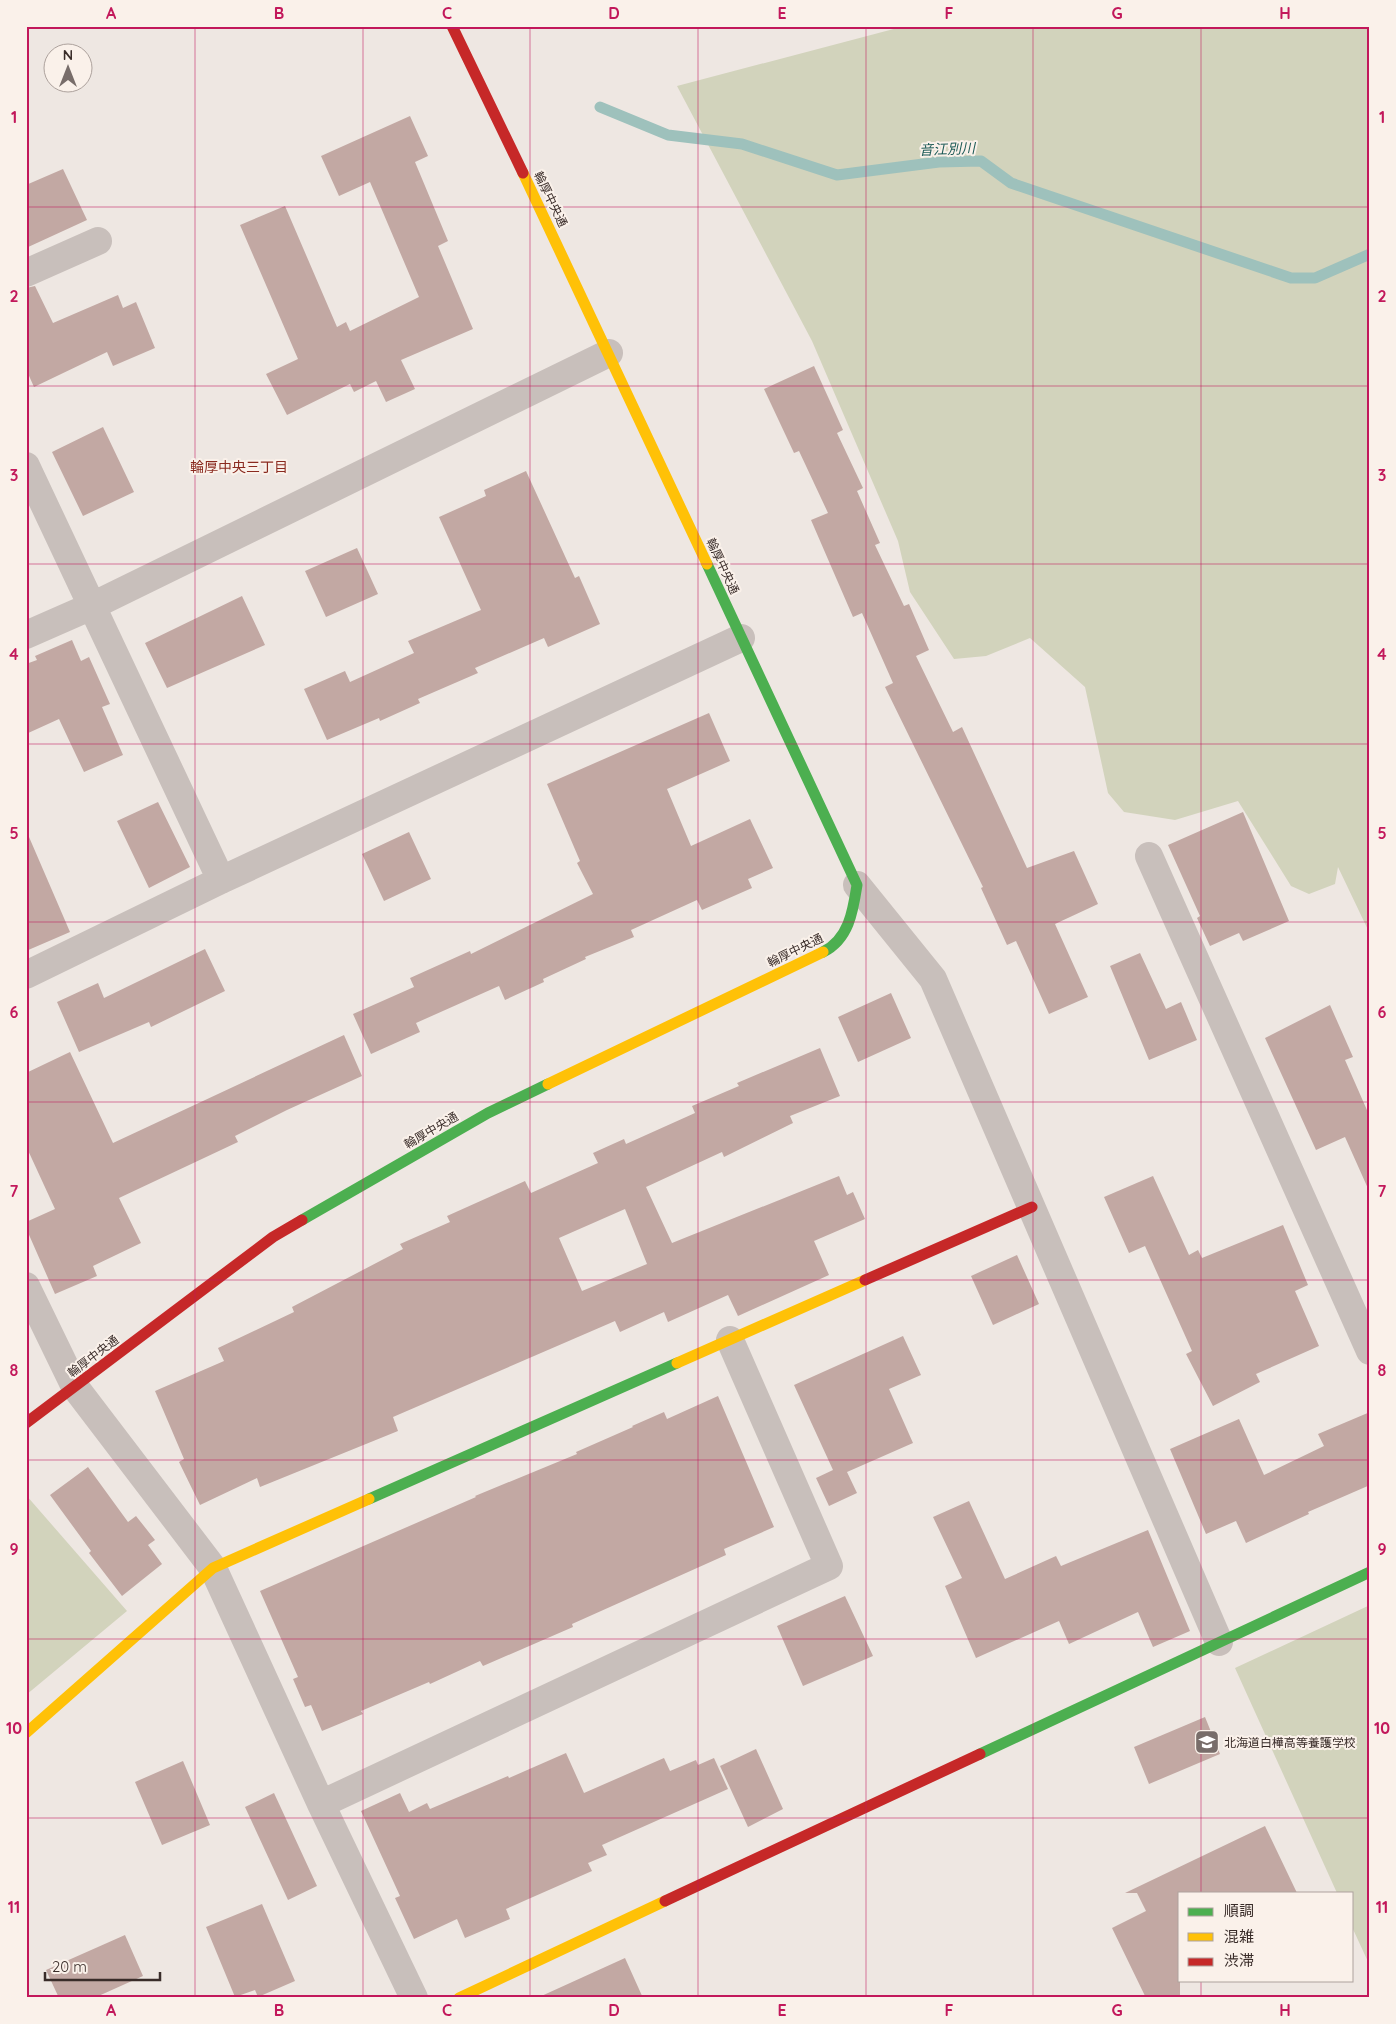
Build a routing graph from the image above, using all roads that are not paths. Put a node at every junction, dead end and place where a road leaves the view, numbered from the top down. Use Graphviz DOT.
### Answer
graph roads {
  1 [pos="452,26"];
  2 [pos="98,241"];
  3 [pos="26,273"];
  4 [pos="609,353"];
  5 [pos="26,466"];
  6 [pos="92,606"];
  7 [pos="26,635"];
  8 [pos="741,638"];
  9 [pos="1149,856"];
  10 [pos="221,880"];
  11 [pos="857,885"];
  12 [pos="26,975"];
  13 [pos="1032,1207"];
  14 [pos="26,1286"];
  15 [pos="730,1340"];
  16 [pos="1370,1351"];
  17 [pos="74,1387"];
  18 [pos="26,1423"];
  19 [pos="213,1568"];
  20 [pos="1370,1572"];
  21 [pos="1219,1642"];
  22 [pos="26,1733"];
  23 [pos="321,1804"];
  24 [pos="414,1998"];
  25 [pos="460,1998"];
  1 -- 4 [label="street, 輪厚中央通"];
  2 -- 3 [label="street"];
  4 -- 6 [label="street"];
  4 -- 8 [label="street, 輪厚中央通"];
  5 -- 6 [label="street"];
  6 -- 7 [label="street"];
  6 -- 10 [label="street"];
  8 -- 10 [label="street"];
  8 -- 11 [label="street, 輪厚中央通"];
  9 -- 16 [label="street"];
  10 -- 12 [label="street"];
  11 -- 13 [label="street"];
  11 -- 17 [label="street, 輪厚中央通"];
  13 -- 15 [label="street"];
  13 -- 21 [label="street"];
  14 -- 17 [label="street"];
  15 -- 19 [label="street"];
  15 -- 23 [label="street"];
  17 -- 18 [label="street, 輪厚中央通"];
  17 -- 19 [label="street"];
  19 -- 22 [label="street"];
  19 -- 23 [label="street"];
  20 -- 21 [label="street"];
  21 -- 25 [label="street"];
  23 -- 24 [label="street"];
}
